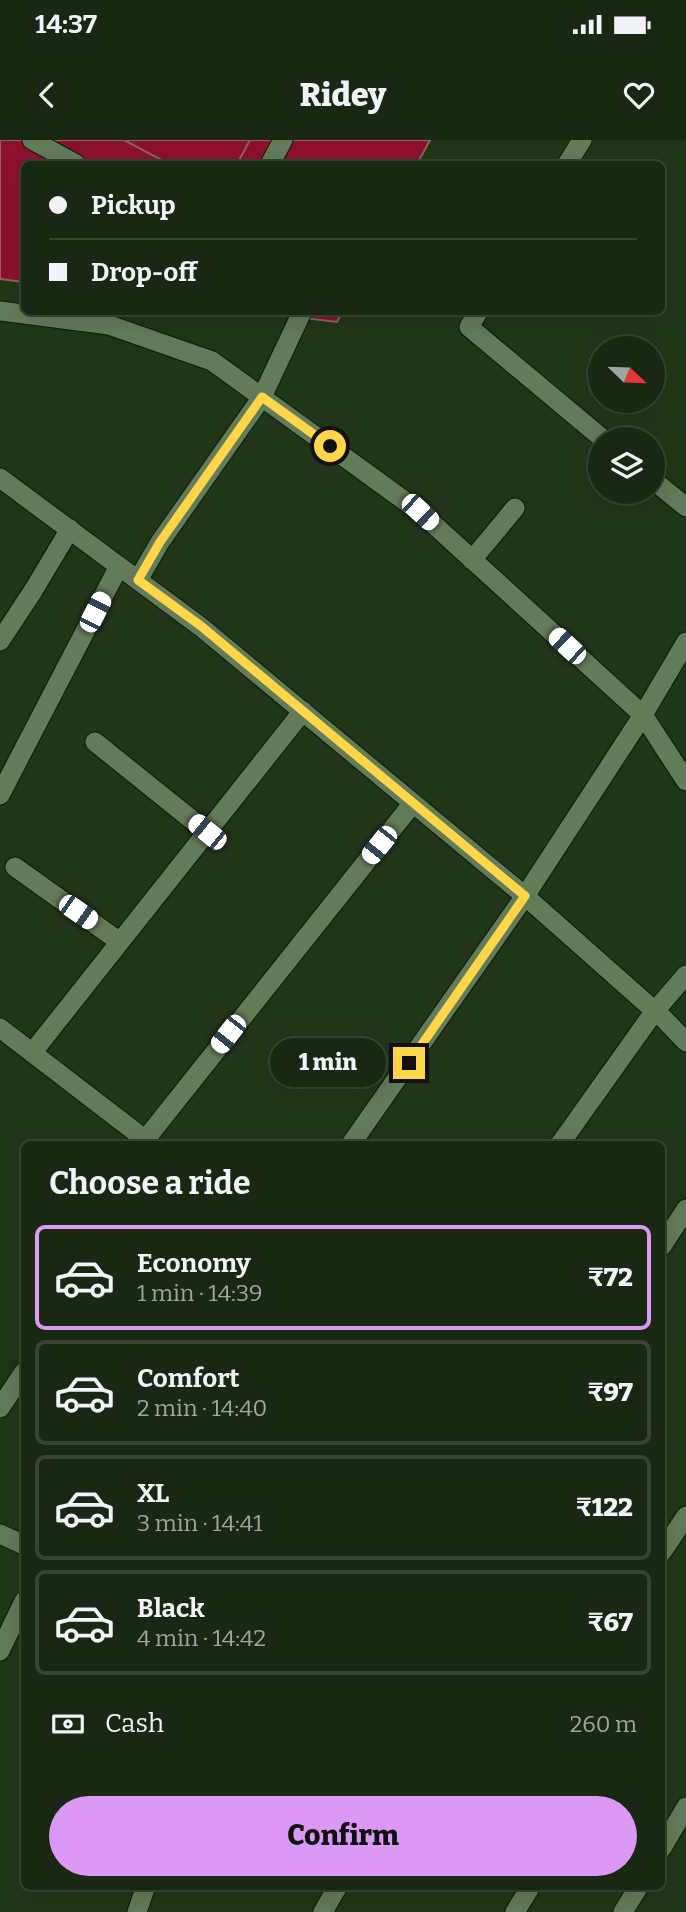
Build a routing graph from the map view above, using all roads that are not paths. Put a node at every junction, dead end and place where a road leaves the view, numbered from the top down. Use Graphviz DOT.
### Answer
graph roads {
  1 [pos="32,140"];
  2 [pos="283,140"];
  3 [pos="582,140"];
  4 [pos="70,161"];
  5 [pos="272,161"];
  6 [pos="569,161"];
  7 [pos="0,311"];
  8 [pos="21,314"];
  9 [pos="31,315"];
  10 [pos="301,315"];
  11 [pos="476,315"];
  12 [pos="262,397"];
  13 [pos="589,427"];
  14 [pos="0,478"];
  15 [pos="665,490"];
  16 [pos="686,507"];
  17 [pos="515,508"];
  18 [pos="70,529"];
  19 [pos="472,560"];
  20 [pos="119,566"];
  21 [pos="138,580"];
  22 [pos="0,641"];
  23 [pos="686,642"];
  24 [pos="303,711"];
  25 [pos="643,715"];
  26 [pos="95,742"];
  27 [pos="686,781"];
  28 [pos="0,795"];
  29 [pos="413,803"];
  30 [pos="207,832"];
  31 [pos="15,867"];
  32 [pos="525,896"];
  33 [pos="120,942"];
  34 [pos="686,975"];
  35 [pos="654,1012"];
  36 [pos="0,1028"];
  37 [pos="686,1042"];
  38 [pos="32,1053"];
  39 [pos="147,1141"];
  40 [pos="149,1141"];
  41 [pos="353,1141"];
  42 [pos="562,1141"];
  43 [pos="686,1209"];
  44 [pos="665,1241"];
  45 [pos="21,1377"];
  46 [pos="0,1408"];
  47 [pos="686,1516"];
  48 [pos="0,1534"];
  49 [pos="674,1534"];
  50 [pos="21,1544"];
  51 [pos="21,1607"];
  52 [pos="0,1651"];
  53 [pos="686,1807"];
  54 [pos="665,1843"];
  55 [pos="145,1890"];
  56 [pos="336,1890"];
  57 [pos="529,1890"];
  58 [pos="637,1890"];
  59 [pos="137,1912"];
  60 [pos="323,1912"];
  61 [pos="515,1912"];
  62 [pos="623,1912"];
  1 -- 4 [label="street"];
  2 -- 5 [label="street"];
  3 -- 6 [label="street"];
  7 -- 8 [label="street"];
  9 -- 12 [label="street"];
  10 -- 12 [label="street"];
  11 -- 13 [label="street"];
  12 -- 19 [label="street"];
  12 -- 21 [label="street"];
  14 -- 18 [label="street"];
  15 -- 16 [label="street"];
  17 -- 19 [label="street"];
  18 -- 20 [label="street"];
  18 -- 22 [label="street"];
  19 -- 25 [label="street"];
  20 -- 21 [label="street"];
  20 -- 28 [label="street"];
  21 -- 24 [label="street"];
  23 -- 25 [label="street"];
  24 -- 29 [label="street"];
  24 -- 30 [label="street"];
  25 -- 27 [label="street"];
  25 -- 32 [label="street"];
  26 -- 30 [label="street"];
  29 -- 32 [label="street"];
  29 -- 40 [label="street"];
  30 -- 33 [label="street"];
  31 -- 33 [label="street"];
  32 -- 35 [label="street"];
  32 -- 41 [label="street"];
  33 -- 38 [label="street"];
  34 -- 35 [label="street"];
  35 -- 37 [label="street"];
  35 -- 42 [label="street"];
  36 -- 38 [label="street"];
  38 -- 39 [label="street"];
  43 -- 44 [label="street"];
  45 -- 46 [label="street"];
  47 -- 49 [label="street"];
  48 -- 50 [label="street"];
  51 -- 52 [label="street"];
  53 -- 54 [label="street"];
  55 -- 59 [label="street"];
  56 -- 60 [label="street"];
  57 -- 61 [label="street"];
  58 -- 62 [label="street"];
}
